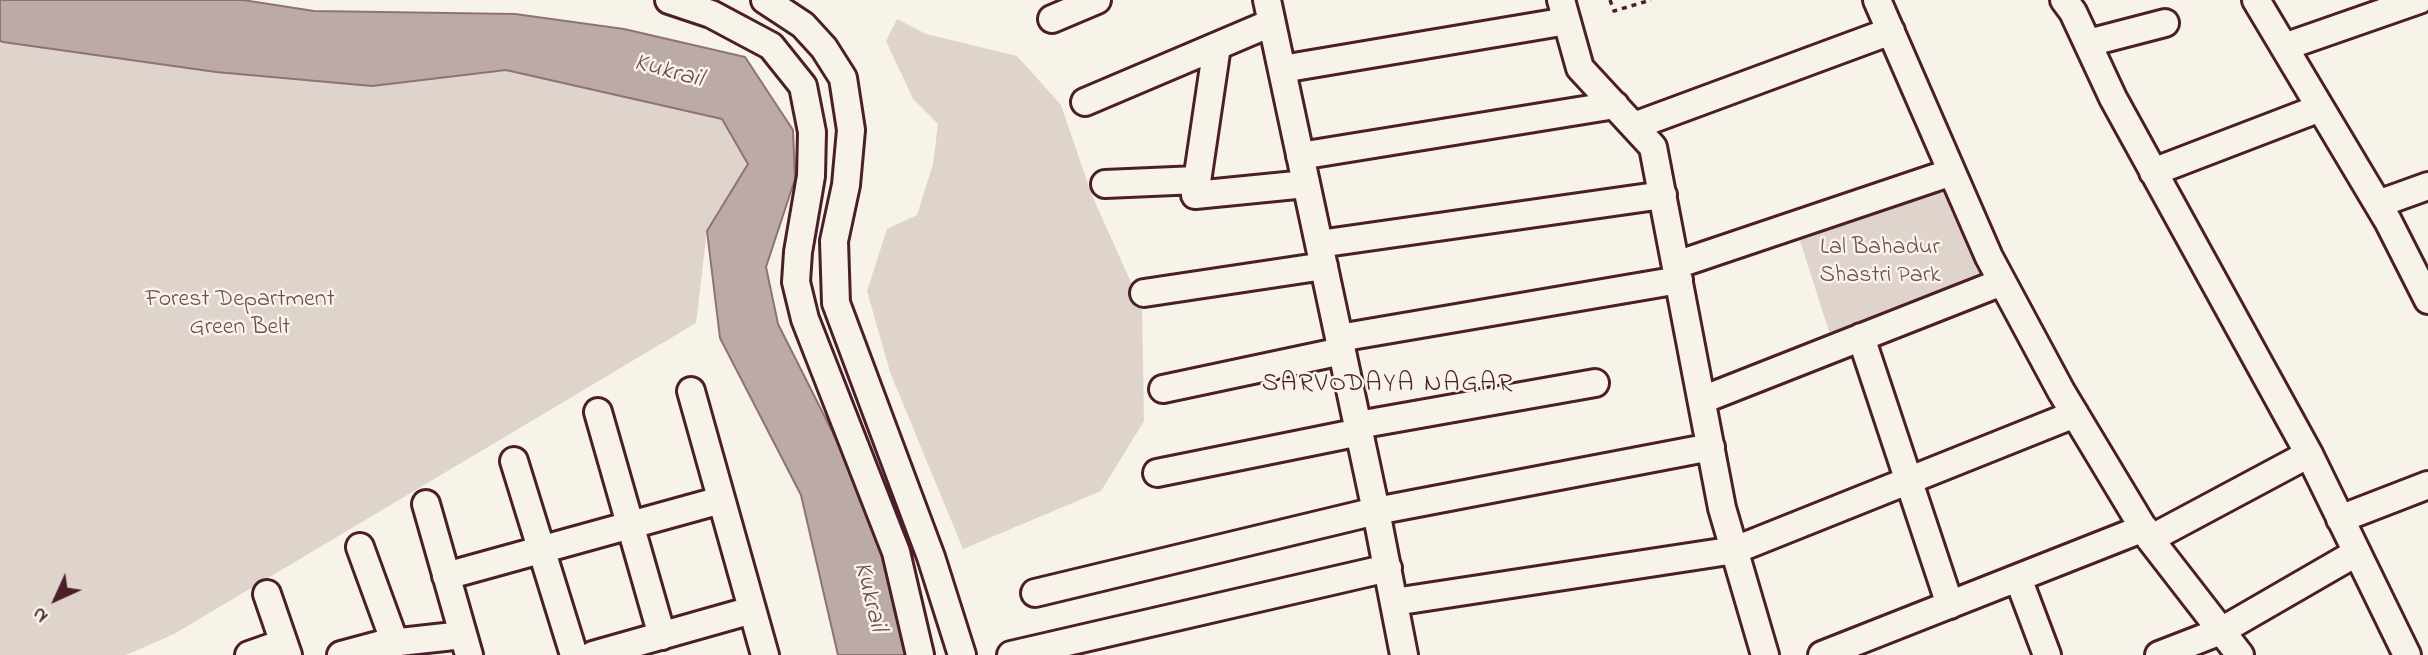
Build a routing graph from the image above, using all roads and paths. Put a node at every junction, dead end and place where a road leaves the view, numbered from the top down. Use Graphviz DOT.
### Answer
graph roads {
  1 [pos="670,0"];
  2 [pos="765,0"];
  3 [pos="1097,0"];
  4 [pos="1611,0"];
  5 [pos="1651,0"];
  6 [pos="1877,0"];
  7 [pos="2064,0"];
  8 [pos="2256,0"];
  9 [pos="2419,0"];
  10 [pos="1564,10"];
  11 [pos="1269,12"];
  12 [pos="1052,19"];
  13 [pos="2165,23"];
  14 [pos="1891,31"];
  15 [pos="2088,43"];
  16 [pos="1217,46"];
  17 [pos="2284,47"];
  18 [pos="1282,69"];
  19 [pos="1085,103"];
  20 [pos="1615,105"];
  21 [pos="2320,108"];
  22 [pos="1634,127"];
  23 [pos="1300,156"];
  24 [pos="1952,172"];
  25 [pos="2153,172"];
  26 [pos="1197,180"];
  27 [pos="1105,184"];
  28 [pos="1306,184"];
  29 [pos="2428,186"];
  30 [pos="1663,195"];
  31 [pos="2378,204"];
  32 [pos="1321,255"];
  33 [pos="1677,273"];
  34 [pos="2002,282"];
  35 [pos="1144,293"];
  36 [pos="2428,300"];
  37 [pos="1861,337"];
  38 [pos="1341,345"];
  39 [pos="1595,383"];
  40 [pos="1163,389"];
  41 [pos="691,391"];
  42 [pos="1702,400"];
  43 [pos="598,412"];
  44 [pos="2074,414"];
  45 [pos="1359,429"];
  46 [pos="1711,447"];
  47 [pos="2309,454"];
  48 [pos="514,461"];
  49 [pos="1157,473"];
  50 [pos="1908,481"];
  51 [pos="2428,485"];
  52 [pos="721,500"];
  53 [pos="426,504"];
  54 [pos="1376,511"];
  55 [pos="2340,519"];
  56 [pos="630,526"];
  57 [pos="2147,534"];
  58 [pos="360,547"];
  59 [pos="541,550"];
  60 [pos="1735,550"];
  61 [pos="2356,552"];
  62 [pos="1388,568"];
  63 [pos="446,576"];
  64 [pos="2018,578"];
  65 [pos="1035,593"];
  66 [pos="267,594"];
  67 [pos="1394,602"];
  68 [pos="1950,605"];
  69 [pos="752,610"];
  70 [pos="2221,631"];
  71 [pos="662,636"];
  72 [pos="396,643"];
  73 [pos="1117,643"];
  74 [pos="466,645"];
  75 [pos="1870,646"];
  76 [pos="286,649"];
  77 [pos="250,655"];
  78 [pos="341,655"];
  79 [pos="574,655"];
  80 [pos="593,655"];
  81 [pos="765,655"];
  82 [pos="919,655"];
  83 [pos="962,655"];
  84 [pos="1011,655"];
  85 [pos="1404,655"];
  86 [pos="1765,655"];
  87 [pos="1822,655"];
  88 [pos="2047,655"];
  89 [pos="2159,655"];
  90 [pos="2240,655"];
  91 [pos="2407,655"];
  1 -- 82 [label="street"];
  2 -- 83 [label="street"];
  3 -- 12 [label="street"];
  4 -- 5 [label="path"];
  6 -- 14 [label="street"];
  7 -- 15 [label="street"];
  8 -- 17 [label="street"];
  9 -- 17 [label="street"];
  10 -- 18 [label="street"];
  10 -- 20 [label="street"];
  11 -- 16 [label="street"];
  11 -- 18 [label="street"];
  13 -- 15 [label="street"];
  14 -- 22 [label="street"];
  14 -- 24 [label="street"];
  15 -- 25 [label="street"];
  16 -- 19 [label="street"];
  16 -- 26 [label="street"];
  17 -- 21 [label="street"];
  18 -- 23 [label="street"];
  20 -- 22 [label="street"];
  20 -- 23 [label="street"];
  21 -- 25 [label="street"];
  21 -- 31 [label="street"];
  22 -- 30 [label="street"];
  23 -- 28 [label="street"];
  24 -- 33 [label="street"];
  24 -- 34 [label="street"];
  25 -- 47 [label="street"];
  26 -- 27 [label="street"];
  26 -- 28 [label="street"];
  28 -- 32 [label="street"];
  29 -- 31 [label="street"];
  30 -- 32 [label="street"];
  30 -- 33 [label="street"];
  31 -- 36 [label="street"];
  32 -- 35 [label="street"];
  32 -- 38 [label="street"];
  33 -- 38 [label="street"];
  33 -- 42 [label="street"];
  34 -- 37 [label="street"];
  34 -- 44 [label="street"];
  37 -- 42 [label="street"];
  37 -- 50 [label="street"];
  38 -- 40 [label="street"];
  38 -- 45 [label="street"];
  39 -- 45 [label="street"];
  41 -- 52 [label="street"];
  42 -- 46 [label="street"];
  43 -- 56 [label="street"];
  44 -- 50 [label="street"];
  44 -- 57 [label="street"];
  45 -- 49 [label="street"];
  45 -- 54 [label="street"];
  46 -- 54 [label="street"];
  46 -- 60 [label="street"];
  47 -- 55 [label="street"];
  47 -- 57 [label="street"];
  48 -- 59 [label="street"];
  50 -- 60 [label="street"];
  50 -- 68 [label="street"];
  51 -- 55 [label="street"];
  52 -- 56 [label="street"];
  52 -- 69 [label="street"];
  53 -- 63 [label="street"];
  54 -- 62 [label="street"];
  54 -- 65 [label="street"];
  55 -- 61 [label="street"];
  56 -- 59 [label="street"];
  56 -- 71 [label="street"];
  57 -- 64 [label="street"];
  57 -- 70 [label="street"];
  58 -- 72 [label="street"];
  59 -- 63 [label="street"];
  59 -- 79 [label="street"];
  60 -- 67 [label="street"];
  60 -- 86 [label="street"];
  61 -- 70 [label="street"];
  61 -- 91 [label="street"];
  62 -- 67 [label="street"];
  62 -- 73 [label="street"];
  63 -- 74 [label="street"];
  64 -- 68 [label="street"];
  64 -- 88 [label="street"];
  66 -- 76 [label="street"];
  67 -- 85 [label="street"];
  68 -- 75 [label="street"];
  69 -- 71 [label="street"];
  69 -- 81 [label="street"];
  70 -- 89 [label="street"];
  70 -- 90 [label="street"];
  71 -- 80 [label="street"];
  72 -- 74 [label="street"];
  72 -- 78 [label="street"];
  73 -- 84 [label="street"];
  75 -- 87 [label="street"];
  76 -- 77 [label="street"];
}
